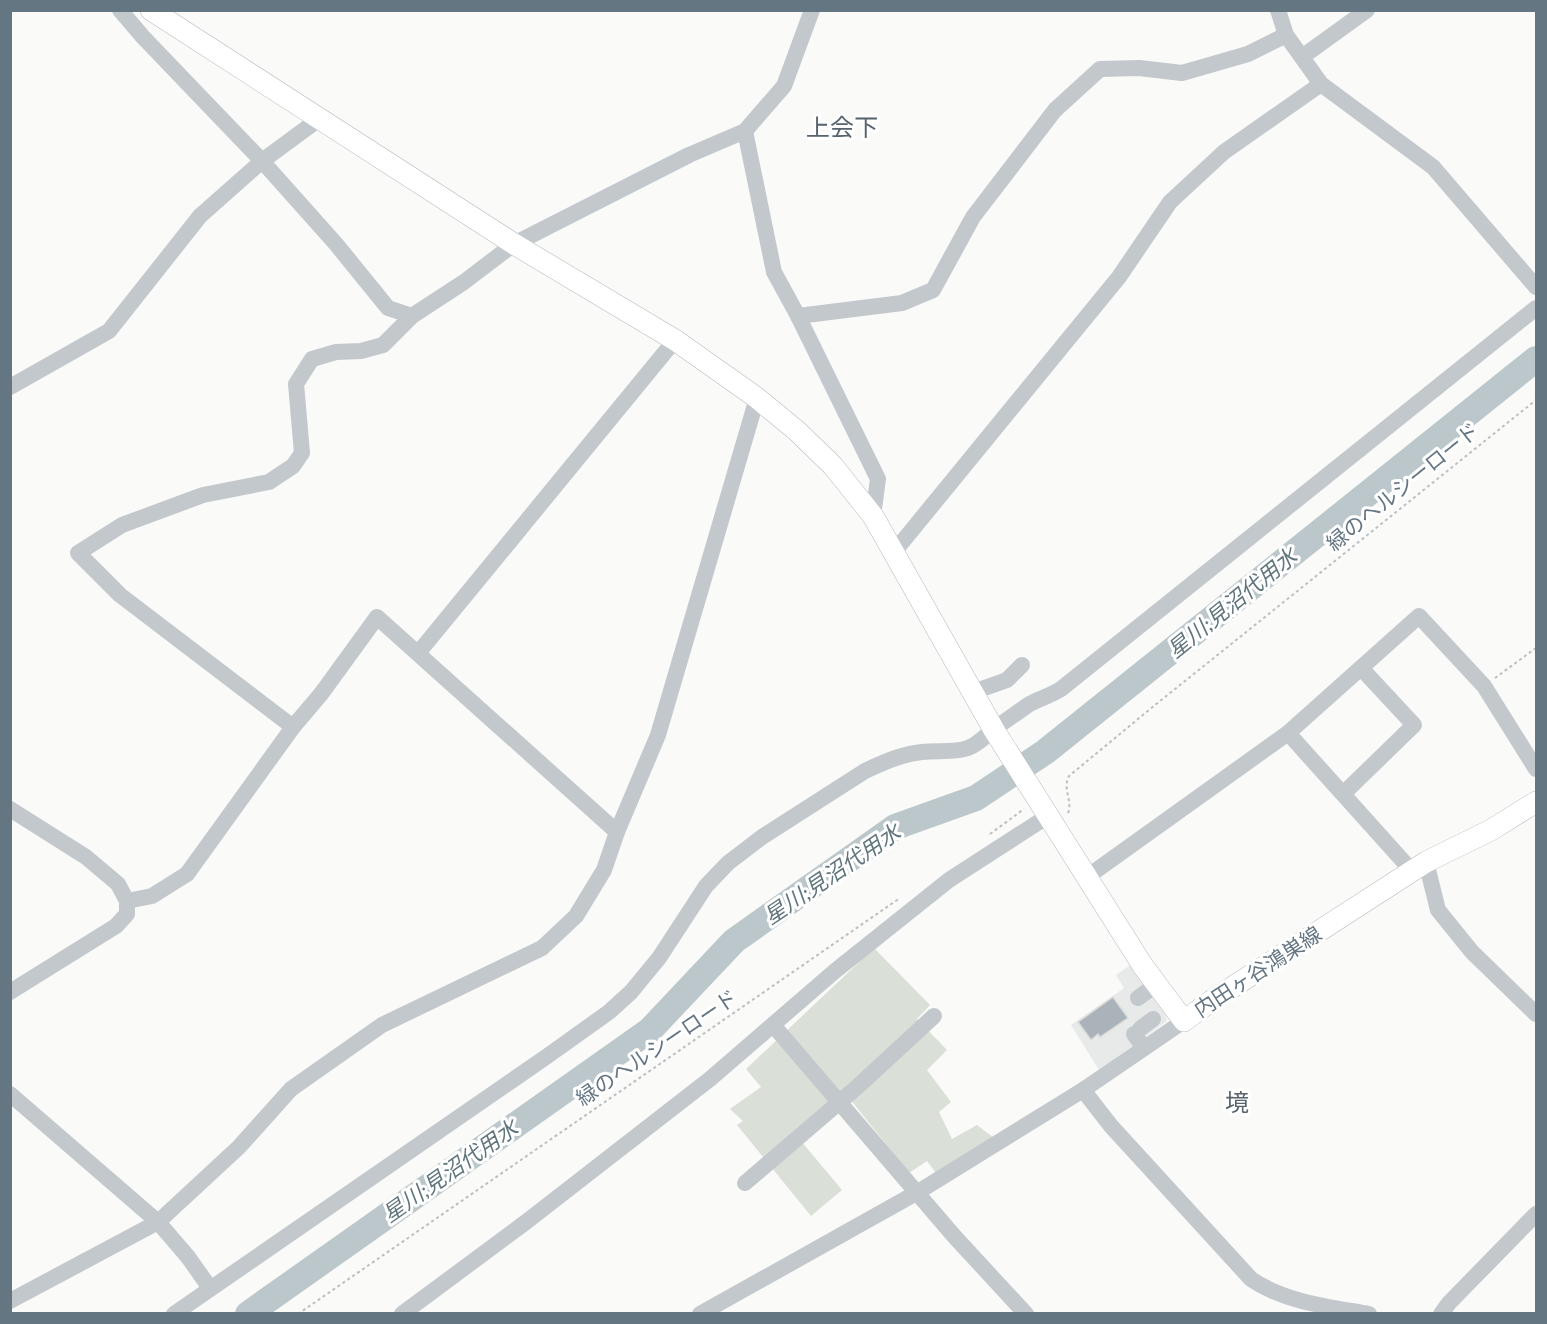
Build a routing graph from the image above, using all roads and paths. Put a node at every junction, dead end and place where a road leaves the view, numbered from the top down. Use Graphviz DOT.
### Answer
graph roads {
  1 [pos="120,10"];
  2 [pos="152,10"];
  3 [pos="812,10"];
  4 [pos="1278,10"];
  5 [pos="1367,10"];
  6 [pos="1286,35"];
  7 [pos="1302,57"];
  8 [pos="1321,84"];
  9 [pos="319,119"];
  10 [pos="745,131"];
  11 [pos="262,161"];
  12 [pos="514,244"];
  13 [pos="1536,287"];
  14 [pos="1536,308"];
  15 [pos="412,316"];
  16 [pos="798,316"];
  17 [pos="675,340"];
  18 [pos="10,387"];
  19 [pos="757,398"];
  20 [pos="1536,400"];
  21 [pos="873,516"];
  22 [pos="894,552"];
  23 [pos="1536,648"];
  24 [pos="419,652"];
  25 [pos="1022,665"];
  26 [pos="1361,668"];
  27 [pos="1484,686"];
  28 [pos="973,692"];
  29 [pos="293,727"];
  30 [pos="994,730"];
  31 [pos="1288,733"];
  32 [pos="1536,769"];
  33 [pos="1343,794"];
  34 [pos="1031,799"];
  35 [pos="1536,802"];
  36 [pos="10,809"];
  37 [pos="1058,815"];
  38 [pos="617,832"];
  39 [pos="987,836"];
  40 [pos="1419,866"];
  41 [pos="1087,877"];
  42 [pos="900,898"];
  43 [pos="127,901"];
  44 [pos="1157,984"];
  45 [pos="1135,991"];
  46 [pos="10,992"];
  47 [pos="1536,1014"];
  48 [pos="934,1016"];
  49 [pos="1184,1021"];
  50 [pos="773,1025"];
  51 [pos="1142,1027"];
  52 [pos="1144,1048"];
  53 [pos="1107,1053"];
  54 [pos="1117,1067"];
  55 [pos="1083,1090"];
  56 [pos="11,1097"];
  57 [pos="840,1102"];
  58 [pos="745,1183"];
  59 [pos="918,1192"];
  60 [pos="1536,1214"];
  61 [pos="158,1222"];
  62 [pos="210,1288"];
  63 [pos="10,1301"];
  64 [pos="1309,1308"];
  65 [pos="174,1314"];
  66 [pos="298,1314"];
  67 [pos="402,1314"];
  68 [pos="700,1314"];
  69 [pos="1026,1314"];
  70 [pos="1369,1314"];
  71 [pos="1442,1314"];
  1 -- 11 [label="street"];
  2 -- 9 [label="main road, 内田ヶ谷鴻巣線"];
  3 -- 10 [label="street"];
  4 -- 6 [label="street"];
  5 -- 7 [label="street"];
  6 -- 7 [label="street"];
  6 -- 16 [label="street"];
  7 -- 8 [label="street"];
  8 -- 13 [label="street"];
  8 -- 22 [label="street"];
  9 -- 11 [label="street"];
  9 -- 12 [label="main road, 内田ヶ谷鴻巣線"];
  10 -- 12 [label="street"];
  10 -- 16 [label="street"];
  11 -- 15 [label="street"];
  11 -- 18 [label="street"];
  12 -- 15 [label="street"];
  12 -- 17 [label="main road, 内田ヶ谷鴻巣線"];
  14 -- 30 [label="street"];
  15 -- 29 [label="street"];
  16 -- 21 [label="street"];
  17 -- 19 [label="main road, 内田ヶ谷鴻巣線"];
  17 -- 24 [label="street"];
  19 -- 21 [label="main road, 内田ヶ谷鴻巣線"];
  19 -- 38 [label="street"];
  20 -- 37 [label="path, 緑のヘルシーロード"];
  21 -- 22 [label="main road, 内田ヶ谷鴻巣線"];
  22 -- 28 [label="main road, 内田ヶ谷鴻巣線"];
  23 -- 27 [label="path"];
  24 -- 29 [label="street"];
  24 -- 38 [label="street"];
  25 -- 28 [label="street"];
  26 -- 27 [label="street"];
  26 -- 31 [label="street"];
  26 -- 33 [label="street"];
  27 -- 32 [label="street"];
  28 -- 30 [label="main road, 内田ヶ谷鴻巣線"];
  29 -- 43 [label="street"];
  30 -- 34 [label="main road, 内田ヶ谷鴻巣線"];
  30 -- 62 [label="street"];
  31 -- 33 [label="street"];
  31 -- 41 [label="street"];
  33 -- 40 [label="street"];
  34 -- 37 [label="main road, 内田ヶ谷鴻巣線"];
  34 -- 39 [label="path"];
  35 -- 40 [label="main road, 内田ヶ谷鴻巣線"];
  36 -- 43 [label="street"];
  37 -- 41 [label="main road, 内田ヶ谷鴻巣線"];
  37 -- 50 [label="street"];
  38 -- 61 [label="street"];
  40 -- 47 [label="street"];
  40 -- 49 [label="main road, 内田ヶ谷鴻巣線"];
  41 -- 44 [label="main road, 内田ヶ谷鴻巣線"];
  42 -- 66 [label="path, 緑のヘルシーロード"];
  43 -- 46 [label="street"];
  44 -- 45 [label="street"];
  44 -- 49 [label="main road, 内田ヶ谷鴻巣線"];
  48 -- 57 [label="street"];
  49 -- 52 [label="street"];
  50 -- 57 [label="street"];
  50 -- 67 [label="street"];
  51 -- 52 [label="street"];
  52 -- 54 [label="street"];
  53 -- 54 [label="street"];
  54 -- 55 [label="street"];
  55 -- 59 [label="street"];
  55 -- 64 [label="street"];
  56 -- 61 [label="street"];
  57 -- 58 [label="street"];
  57 -- 59 [label="street"];
  59 -- 68 [label="street"];
  59 -- 69 [label="street"];
  60 -- 71 [label="street"];
  61 -- 62 [label="street"];
  61 -- 63 [label="street"];
  62 -- 65 [label="street"];
  64 -- 70 [label="street"];
}
